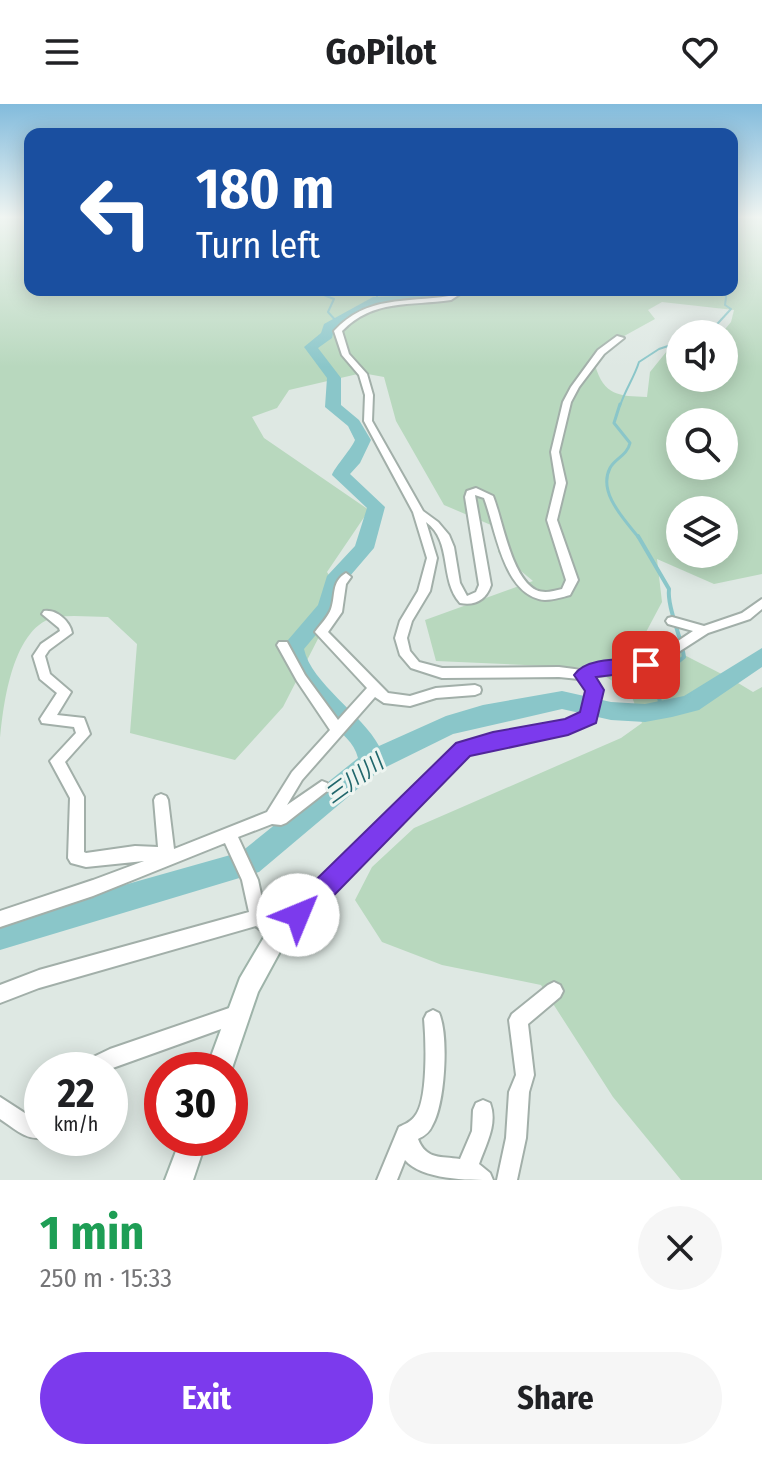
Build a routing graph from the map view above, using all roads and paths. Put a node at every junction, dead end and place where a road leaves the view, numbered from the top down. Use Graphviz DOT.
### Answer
graph roads {
  1 [pos="454,296"];
  2 [pos="620,338"];
  3 [pos="418,512"];
  4 [pos="346,577"];
  5 [pos="762,603"];
  6 [pos="48,614"];
  7 [pos="672,621"];
  8 [pos="704,630"];
  9 [pos="283,645"];
  10 [pos="583,675"];
  11 [pos="374,689"];
  12 [pos="475,690"];
  13 [pos="339,728"];
  14 [pos="322,787"];
  15 [pos="161,800"];
  16 [pos="272,817"];
  17 [pos="232,842"];
  18 [pos="172,855"];
  19 [pos="258,917"];
  20 [pos="0,919"];
  21 [pos="278,935"];
  22 [pos="554,991"];
  23 [pos="0,994"];
  24 [pos="239,1013"];
  25 [pos="433,1019"];
  26 [pos="127,1052"];
  27 [pos="225,1052"];
  28 [pos="483,1110"];
  29 [pos="1,1113"];
  30 [pos="24,1125"];
  31 [pos="406,1134"];
  32 [pos="188,1156"];
  33 [pos="471,1177"];
  34 [pos="179,1180"];
  35 [pos="387,1180"];
  36 [pos="507,1180"];
  1 -- 3 [label="street"];
  2 -- 3 [label="street"];
  3 -- 10 [label="street"];
  4 -- 11 [label="street"];
  5 -- 8 [label="street"];
  6 -- 18 [label="street"];
  7 -- 8 [label="street"];
  8 -- 10 [label="street"];
  9 -- 13 [label="street"];
  10 -- 21 [label="street"];
  11 -- 12 [label="street"];
  11 -- 13 [label="street"];
  13 -- 16 [label="street"];
  14 -- 16 [label="street"];
  15 -- 18 [label="street"];
  16 -- 17 [label="street"];
  17 -- 18 [label="street"];
  17 -- 19 [label="street"];
  18 -- 20 [label="street"];
  19 -- 21 [label="street"];
  19 -- 23 [label="street"];
  21 -- 24 [label="street"];
  22 -- 36 [label="street"];
  24 -- 26 [label="street"];
  24 -- 27 [label="street"];
  25 -- 31 [label="street"];
  28 -- 33 [label="street"];
  29 -- 30 [label="street"];
  31 -- 33 [label="street"];
  31 -- 35 [label="street"];
  32 -- 34 [label="street"];
}
